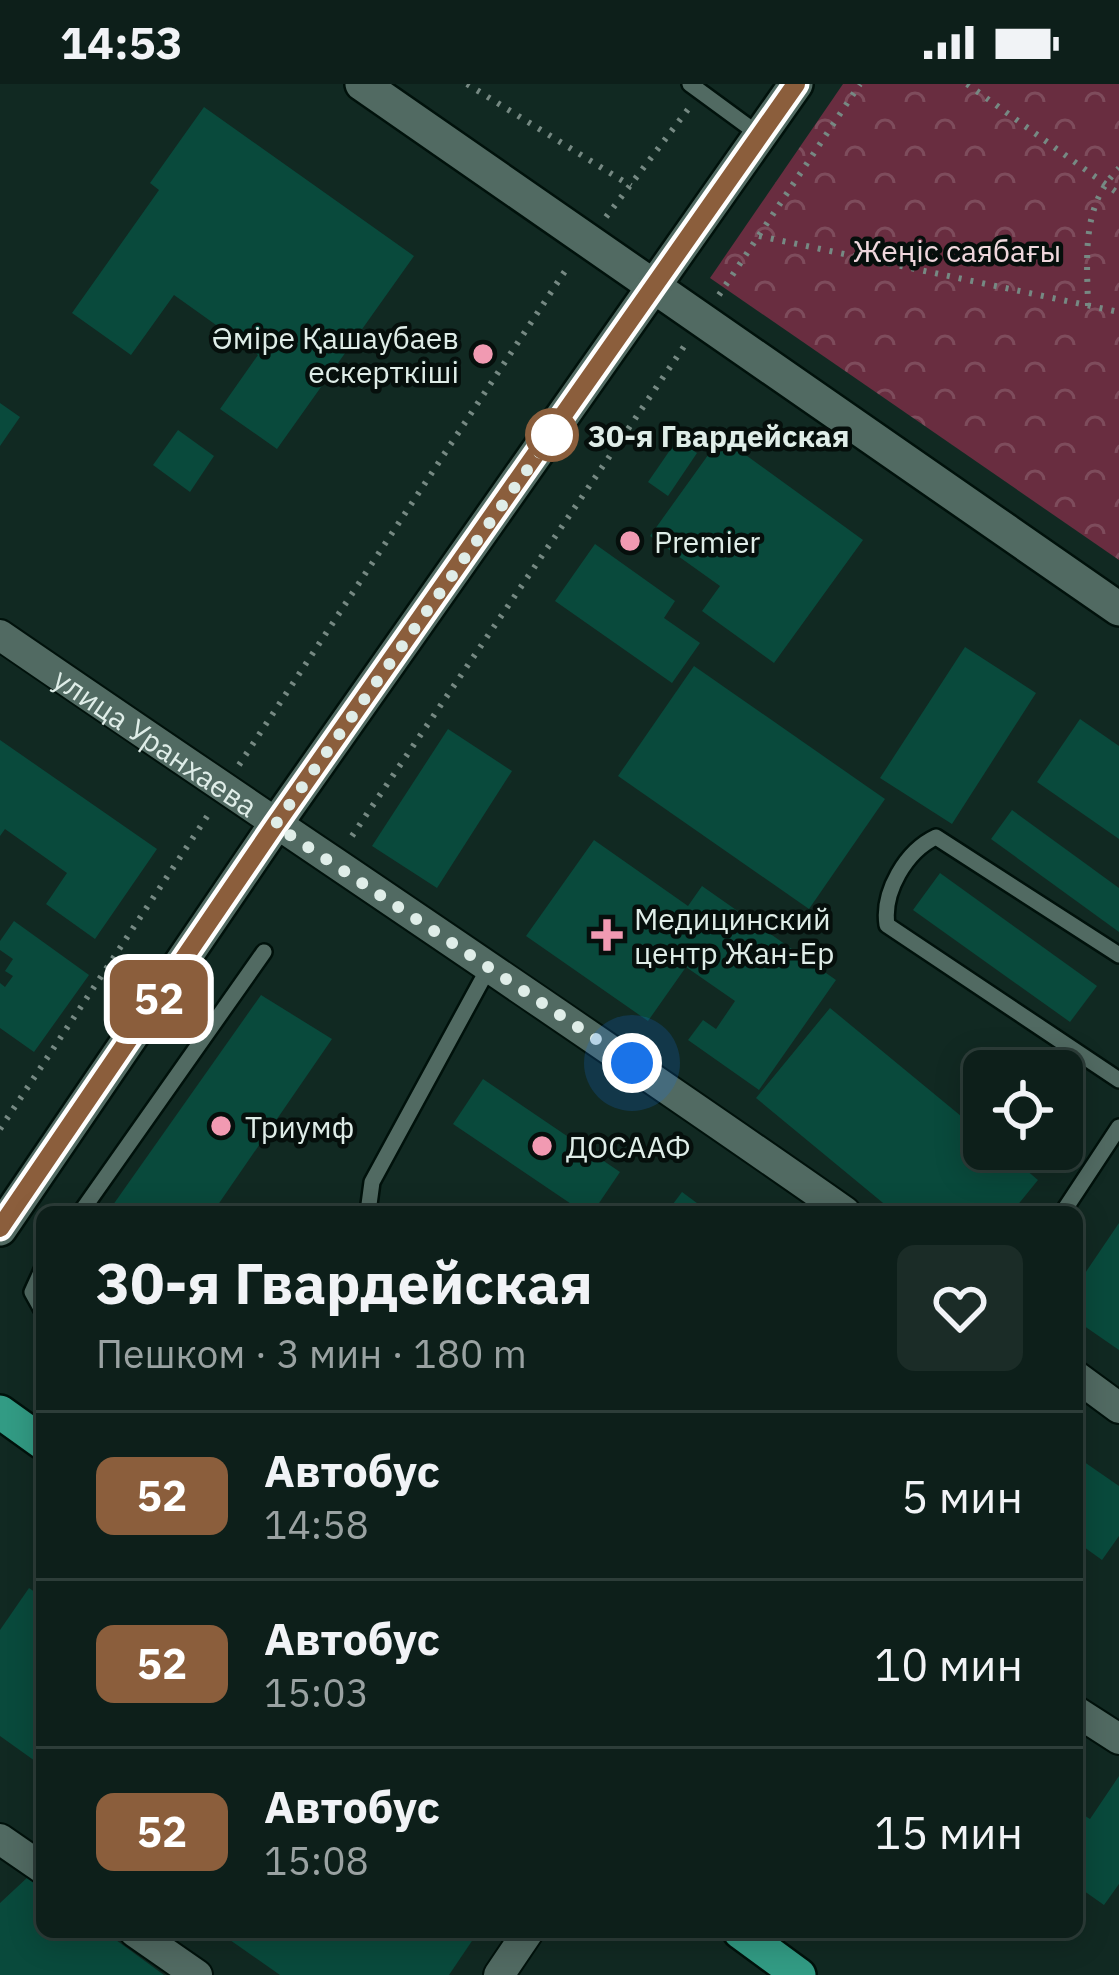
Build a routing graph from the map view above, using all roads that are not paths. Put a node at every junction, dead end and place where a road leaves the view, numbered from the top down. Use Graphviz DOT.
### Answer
graph roads {
  1 [pos="362,84"];
  2 [pos="796,84"];
  3 [pos="696,88"];
  4 [pos="761,136"];
  5 [pos="657,287"];
  6 [pos="1119,609"];
  7 [pos="0,635"];
  8 [pos="269,837"];
  9 [pos="264,952"];
  10 [pos="1119,955"];
  11 [pos="490,964"];
  12 [pos="1119,1080"];
  13 [pos="1119,1127"];
  14 [pos="86,1206"];
  15 [pos="369,1206"];
  16 [pos="835,1206"];
  17 [pos="1067,1206"];
  18 [pos="0,1228"];
  19 [pos="1083,1381"];
  20 [pos="1119,1408"];
  21 [pos="0,1412"];
  22 [pos="36,1438"];
  23 [pos="1083,1716"];
  24 [pos="1119,1739"];
  25 [pos="0,1838"];
  26 [pos="36,1864"];
  27 [pos="144,1938"];
  28 [pos="524,1938"];
  29 [pos="748,1938"];
  30 [pos="196,1975"];
  31 [pos="499,1975"];
  32 [pos="799,1975"];
  1 -- 5 [label="main road"];
  2 -- 4 [label="main road"];
  3 -- 4 [label="lane"];
  4 -- 5 [label="main road"];
  5 -- 6 [label="main road"];
  5 -- 8 [label="main road"];
  7 -- 8 [label="street, улица Уранхаева"];
  8 -- 11 [label="street, улица Уранхаева"];
  8 -- 18 [label="main road"];
  9 -- 14 [label="lane"];
  10 -- 12 [label="lane"];
  11 -- 15 [label="lane"];
  11 -- 16 [label="street, улица Уранхаева"];
  13 -- 17 [label="lane"];
  19 -- 20 [label="street"];
  21 -- 22 [label="main road"];
  23 -- 24 [label="street"];
  25 -- 26 [label="street"];
  27 -- 30 [label="street"];
  28 -- 31 [label="street"];
  29 -- 32 [label="main road"];
}
